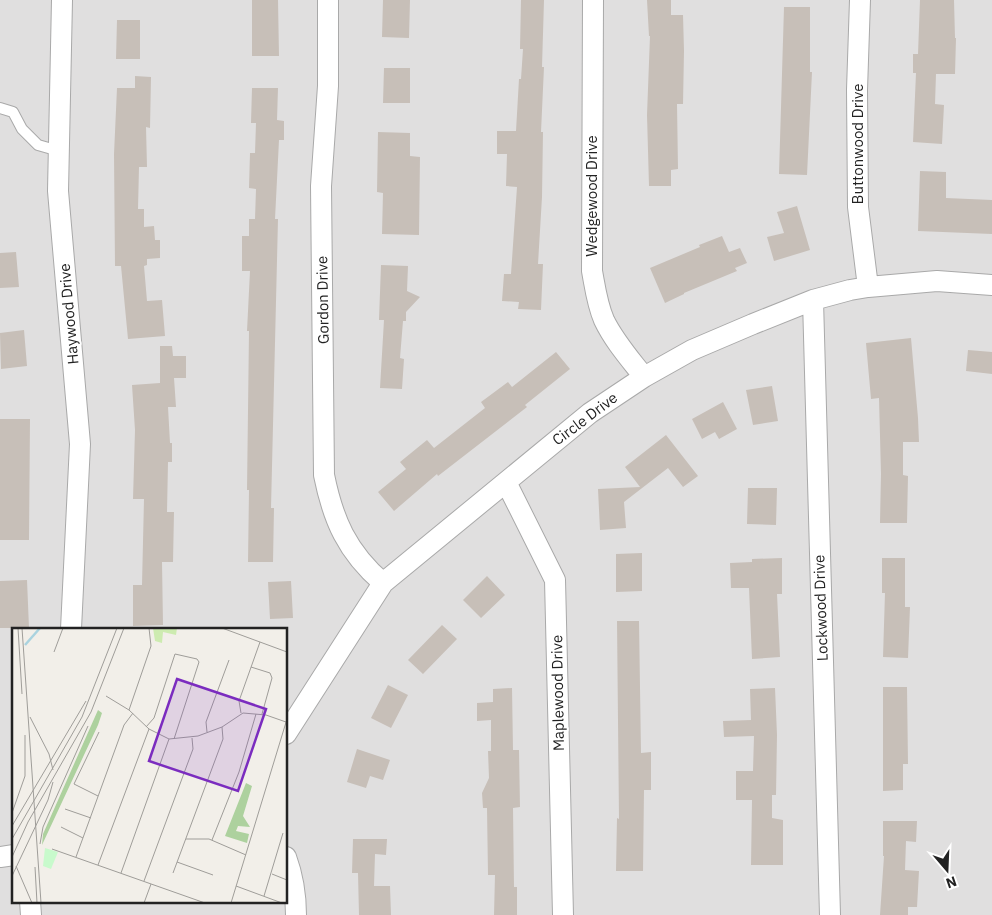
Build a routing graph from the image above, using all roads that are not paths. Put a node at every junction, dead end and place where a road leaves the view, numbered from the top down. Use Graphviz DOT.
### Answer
graph roads {
  1 [pos="62,0"];
  2 [pos="328,0"];
  3 [pos="593,0"];
  4 [pos="860,0"];
  5 [pos="0,108"];
  6 [pos="59,150"];
  7 [pos="992,285"];
  8 [pos="868,287"];
  9 [pos="813,300"];
  10 [pos="644,377"];
  11 [pos="506,482"];
  12 [pos="383,583"];
  13 [pos="72,628"];
  14 [pos="288,731"];
  15 [pos="288,863"];
  16 [pos="30,902"];
  17 [pos="31,915"];
  18 [pos="296,915"];
  19 [pos="564,915"];
  20 [pos="830,915"];
  1 -- 6 [label="street, Haywood Drive"];
  2 -- 12 [label="street, Gordon Drive"];
  3 -- 10 [label="street, Wedgewood Drive"];
  4 -- 8 [label="street, Buttonwood Drive"];
  5 -- 6 [label="lane"];
  6 -- 13 [label="street, Haywood Drive"];
  7 -- 8 [label="street, Circle Drive"];
  8 -- 9 [label="street, Circle Drive"];
  9 -- 10 [label="street, Circle Drive"];
  9 -- 20 [label="street, Lockwood Drive"];
  10 -- 11 [label="street, Circle Drive"];
  11 -- 12 [label="street, Circle Drive"];
  11 -- 19 [label="street, Maplewood Drive"];
  12 -- 14 [label="street, Circle Drive"];
  15 -- 18 [label="street"];
  16 -- 17 [label="street"];
}
